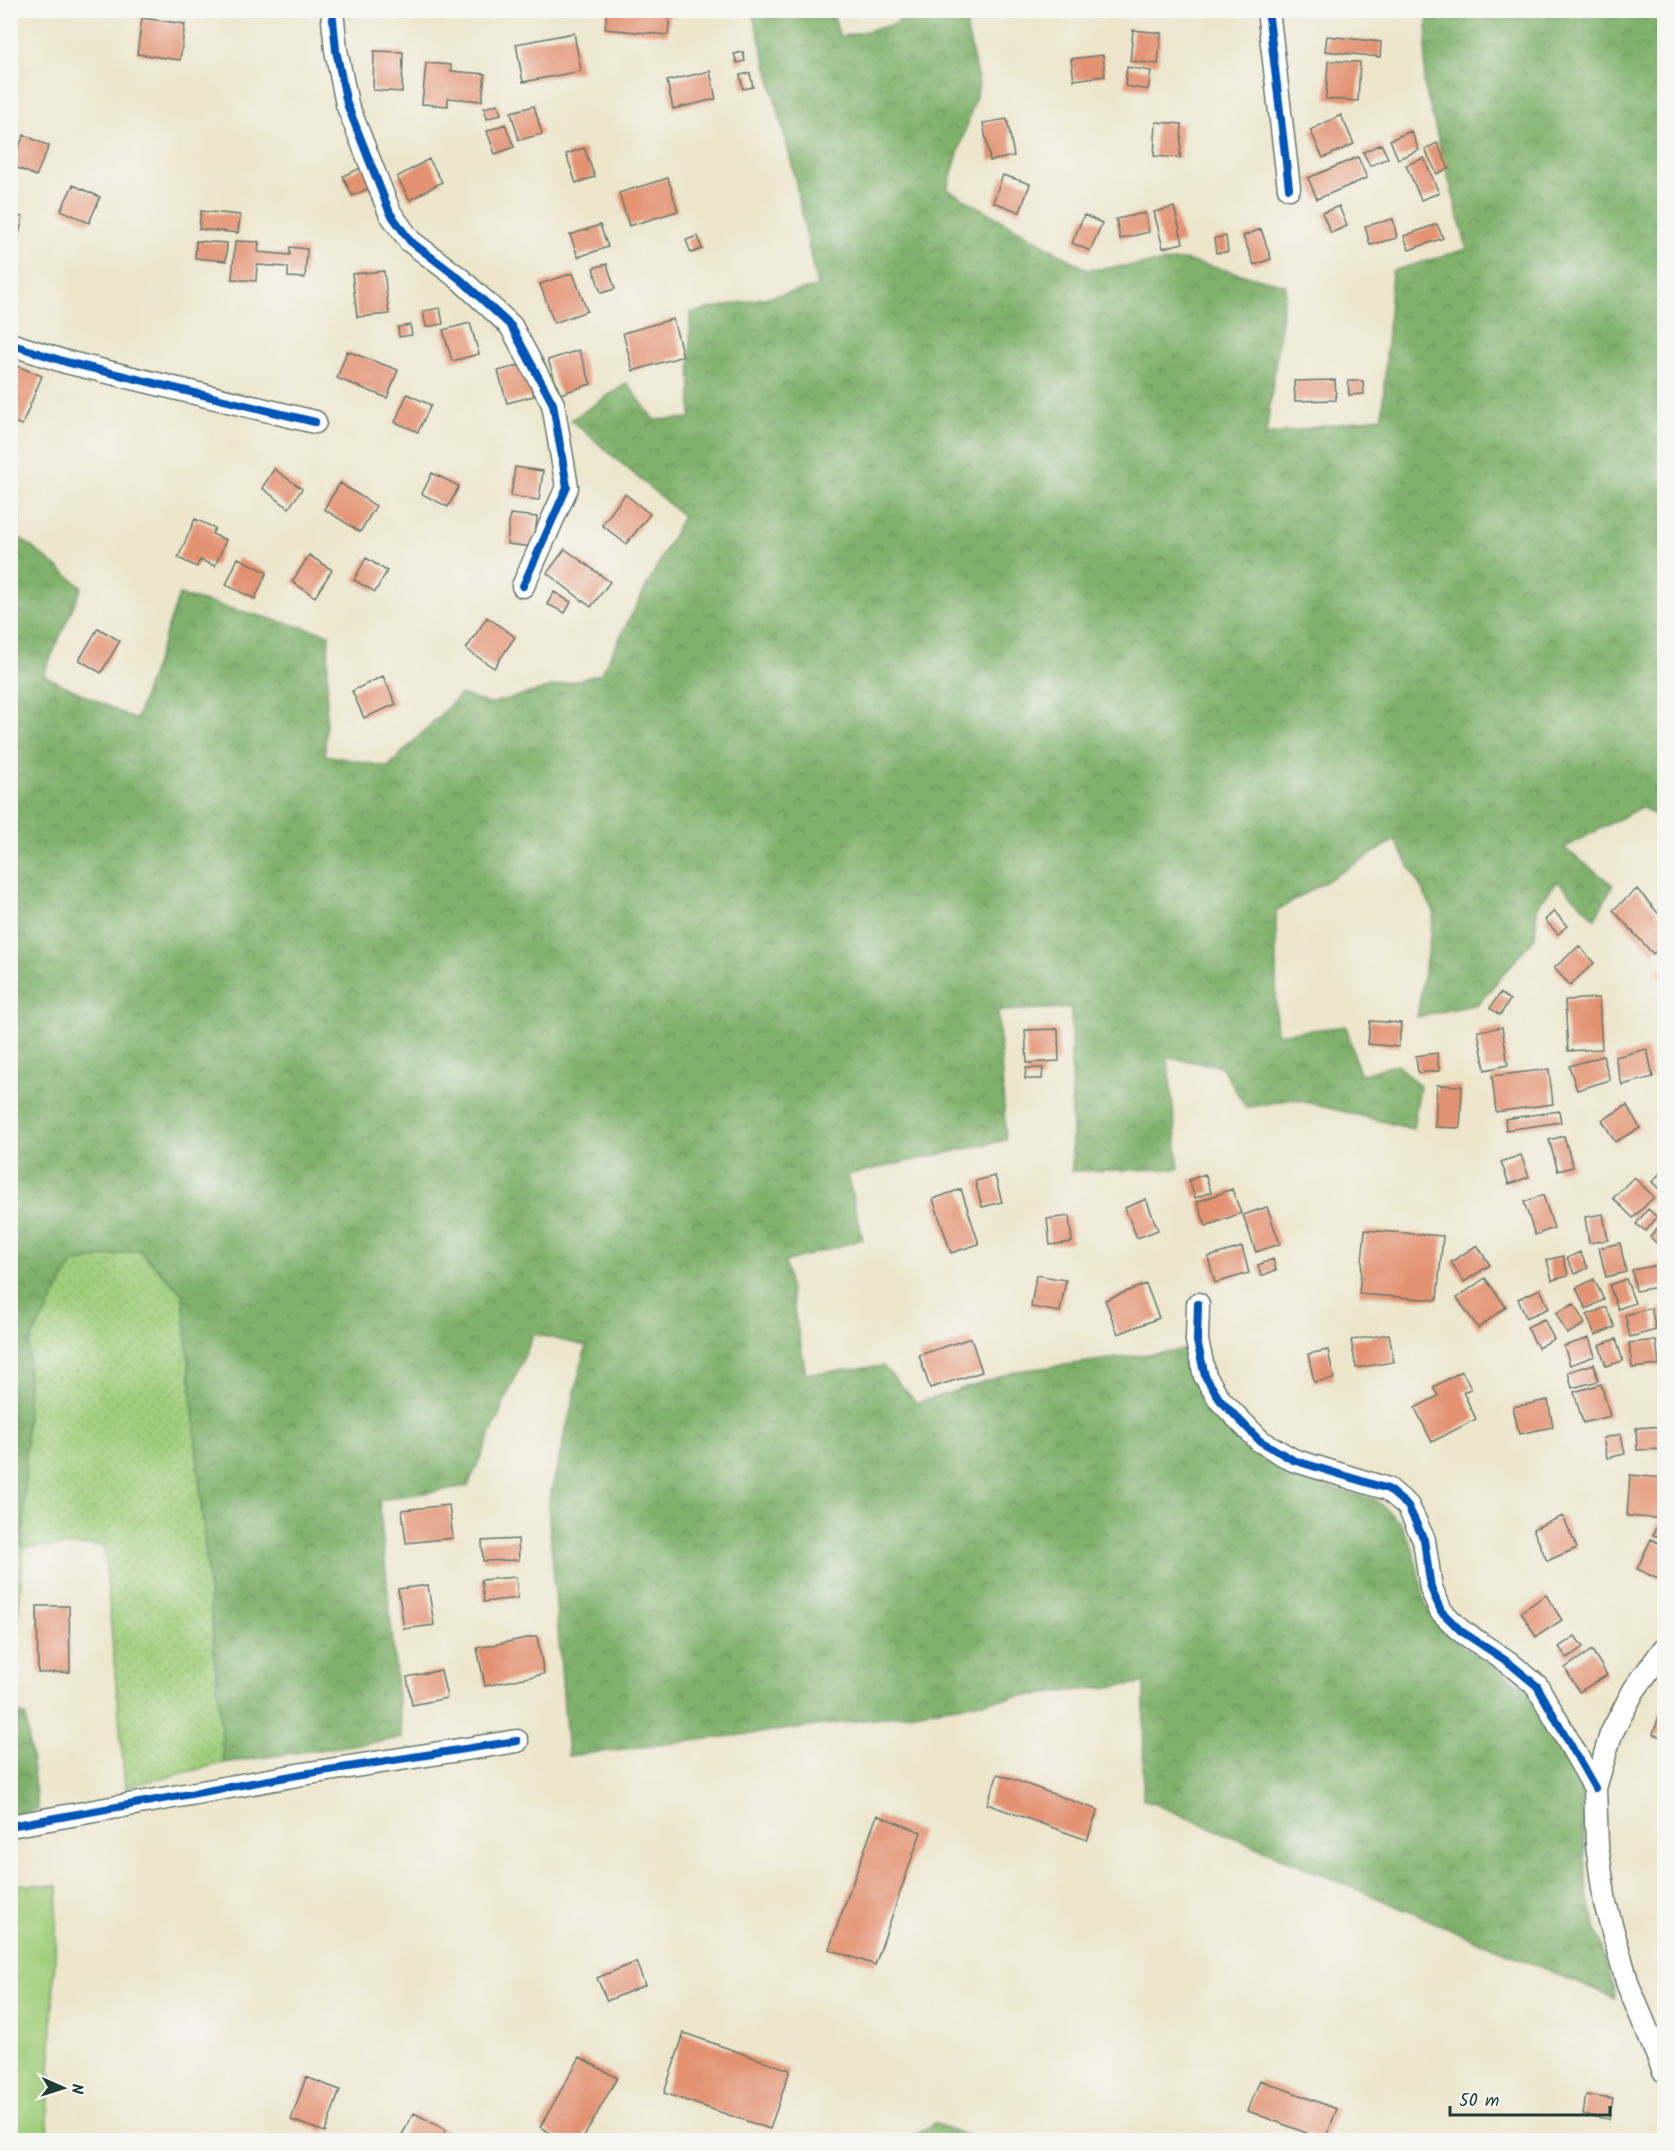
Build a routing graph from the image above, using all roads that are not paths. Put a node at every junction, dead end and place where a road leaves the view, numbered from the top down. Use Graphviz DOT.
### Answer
graph roads {
  1 [pos="332,10"];
  2 [pos="1268,10"];
  3 [pos="1289,188"];
  4 [pos="10,344"];
  5 [pos="315,422"];
  6 [pos="523,586"];
  7 [pos="1198,1304"];
  8 [pos="1665,1649"];
  9 [pos="517,1741"];
  10 [pos="1595,1788"];
  11 [pos="10,1826"];
  12 [pos="1665,2071"];
  1 -- 6 [label="street"];
  2 -- 3 [label="street"];
  4 -- 5 [label="street"];
  7 -- 10 [label="street"];
  8 -- 10 [label="street"];
  9 -- 11 [label="street"];
  10 -- 12 [label="street"];
}
